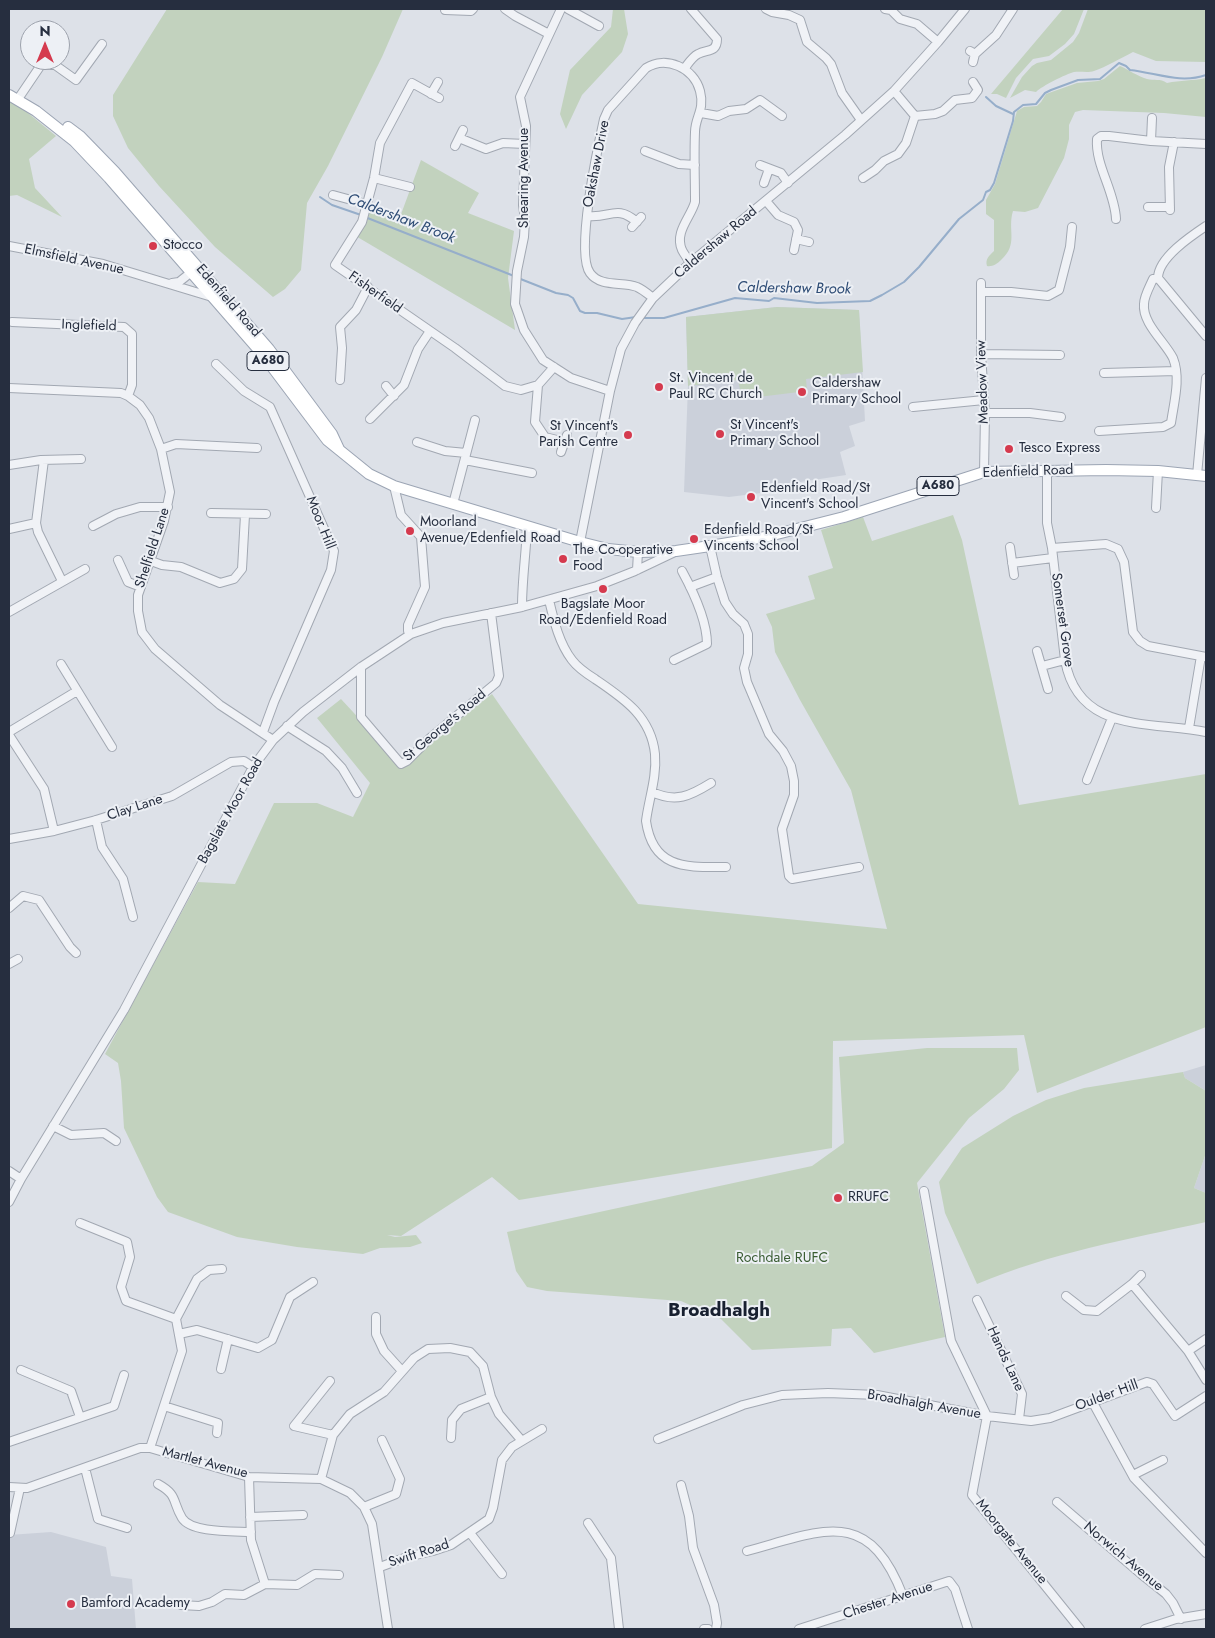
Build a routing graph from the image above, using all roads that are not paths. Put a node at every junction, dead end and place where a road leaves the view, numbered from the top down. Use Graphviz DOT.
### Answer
graph roads {
  1 [pos="473,9"];
  2 [pos="505,9"];
  3 [pos="561,9"];
  4 [pos="568,9"];
  5 [pos="690,9"];
  6 [pos="766,9"];
  7 [pos="885,9"];
  8 [pos="965,9"];
  9 [pos="1013,9"];
  10 [pos="445,10"];
  11 [pos="599,26"];
  12 [pos="548,34"];
  13 [pos="938,42"];
  14 [pos="102,44"];
  15 [pos="973,62"];
  16 [pos="684,69"];
  17 [pos="402,80"];
  18 [pos="438,82"];
  19 [pos="973,82"];
  20 [pos="412,83"];
  21 [pos="9,87"];
  22 [pos="894,91"];
  23 [pos="16,96"];
  24 [pos="701,113"];
  25 [pos="782,116"];
  26 [pos="915,116"];
  27 [pos="1152,118"];
  28 [pos="861,120"];
  29 [pos="463,130"];
  30 [pos="459,138"];
  31 [pos="1150,141"];
  32 [pos="1174,142"];
  33 [pos="525,144"];
  34 [pos="1206,144"];
  35 [pos="454,146"];
  36 [pos="645,151"];
  37 [pos="695,165"];
  38 [pos="760,165"];
  39 [pos="769,169"];
  40 [pos="374,178"];
  41 [pos="863,178"];
  42 [pos="764,182"];
  43 [pos="788,183"];
  44 [pos="410,187"];
  45 [pos="333,195"];
  46 [pos="766,201"];
  47 [pos="1148,207"];
  48 [pos="365,208"];
  49 [pos="587,216"];
  50 [pos="1116,219"];
  51 [pos="637,222"];
  52 [pos="1072,226"];
  53 [pos="1206,226"];
  54 [pos="796,239"];
  55 [pos="809,242"];
  56 [pos="9,246"];
  57 [pos="794,250"];
  58 [pos="690,263"];
  59 [pos="194,269"];
  60 [pos="1158,278"];
  61 [pos="168,283"];
  62 [pos="981,283"];
  63 [pos="368,288"];
  64 [pos="981,292"];
  65 [pos="212,297"];
  66 [pos="653,298"];
  67 [pos="12,322"];
  68 [pos="430,331"];
  69 [pos="1206,336"];
  70 [pos="981,354"];
  71 [pos="1060,356"];
  72 [pos="216,364"];
  73 [pos="554,367"];
  74 [pos="1176,370"];
  75 [pos="1104,373"];
  76 [pos="1206,378"];
  77 [pos="340,380"];
  78 [pos="288,381"];
  79 [pos="538,385"];
  80 [pos="386,386"];
  81 [pos="9,388"];
  82 [pos="610,391"];
  83 [pos="128,396"];
  84 [pos="394,396"];
  85 [pos="984,400"];
  86 [pos="913,407"];
  87 [pos="985,413"];
  88 [pos="1061,417"];
  89 [pos="370,419"];
  90 [pos="475,420"];
  91 [pos="1099,431"];
  92 [pos="417,442"];
  93 [pos="257,448"];
  94 [pos="161,449"];
  95 [pos="561,452"];
  96 [pos="466,456"];
  97 [pos="81,459"];
  98 [pos="44,460"];
  99 [pos="9,465"];
  100 [pos="1047,470"];
  101 [pos="1158,471"];
  102 [pos="984,472"];
  103 [pos="532,473"];
  104 [pos="1201,476"];
  105 [pos="394,486"];
  106 [pos="453,504"];
  107 [pos="168,507"];
  108 [pos="1156,508"];
  109 [pos="211,514"];
  110 [pos="266,514"];
  111 [pos="245,515"];
  112 [pos="36,523"];
  113 [pos="93,526"];
  114 [pos="527,527"];
  115 [pos="9,529"];
  116 [pos="580,542"];
  117 [pos="710,546"];
  118 [pos="1010,547"];
  119 [pos="1052,548"];
  120 [pos="676,551"];
  121 [pos="638,552"];
  122 [pos="1053,558"];
  123 [pos="118,560"];
  124 [pos="151,561"];
  125 [pos="1012,563"];
  126 [pos="85,569"];
  127 [pos="637,570"];
  128 [pos="682,571"];
  129 [pos="1014,575"];
  130 [pos="717,577"];
  131 [pos="62,581"];
  132 [pos="141,587"];
  133 [pos="690,587"];
  134 [pos="549,600"];
  135 [pos="522,607"];
  136 [pos="9,612"];
  137 [pos="491,613"];
  138 [pos="411,634"];
  139 [pos="1037,651"];
  140 [pos="1204,656"];
  141 [pos="674,660"];
  142 [pos="1065,660"];
  143 [pos="61,664"];
  144 [pos="1042,666"];
  145 [pos="361,667"];
  146 [pos="1048,689"];
  147 [pos="77,691"];
  148 [pos="1112,718"];
  149 [pos="287,726"];
  150 [pos="1189,728"];
  151 [pos="263,732"];
  152 [pos="1206,732"];
  153 [pos="9,733"];
  154 [pos="273,740"];
  155 [pos="112,747"];
  156 [pos="253,767"];
  157 [pos="1087,780"];
  158 [pos="711,783"];
  159 [pos="652,792"];
  160 [pos="357,793"];
  161 [pos="96,820"];
  162 [pos="54,830"];
  163 [pos="9,839"];
  164 [pos="726,867"];
  165 [pos="859,867"];
  166 [pos="9,908"];
  167 [pos="133,917"];
  168 [pos="76,953"];
  169 [pos="18,958"];
  170 [pos="9,964"];
  171 [pos="53,1126"];
  172 [pos="116,1141"];
  173 [pos="9,1171"];
  174 [pos="21,1179"];
  175 [pos="924,1190"];
  176 [pos="9,1202"];
  177 [pos="80,1223"];
  178 [pos="222,1269"];
  179 [pos="1141,1275"];
  180 [pos="313,1282"];
  181 [pos="1132,1284"];
  182 [pos="1066,1296"];
  183 [pos="977,1300"];
  184 [pos="376,1317"];
  185 [pos="176,1319"];
  186 [pos="179,1334"];
  187 [pos="228,1339"];
  188 [pos="1206,1339"];
  189 [pos="1188,1351"];
  190 [pos="221,1369"];
  191 [pos="21,1370"];
  192 [pos="402,1371"];
  193 [pos="124,1375"];
  194 [pos="1206,1380"];
  195 [pos="330,1381"];
  196 [pos="1206,1396"];
  197 [pos="491,1397"];
  198 [pos="1092,1402"];
  199 [pos="164,1406"];
  200 [pos="987,1416"];
  201 [pos="80,1417"];
  202 [pos="1019,1419"];
  203 [pos="294,1426"];
  204 [pos="542,1429"];
  205 [pos="218,1432"];
  206 [pos="289,1435"];
  207 [pos="333,1435"];
  208 [pos="451,1438"];
  209 [pos="658,1439"];
  210 [pos="382,1440"];
  211 [pos="522,1441"];
  212 [pos="9,1442"];
  213 [pos="150,1448"];
  214 [pos="1163,1460"];
  215 [pos="85,1468"];
  216 [pos="1133,1475"];
  217 [pos="249,1476"];
  218 [pos="321,1479"];
  219 [pos="158,1484"];
  220 [pos="681,1485"];
  221 [pos="9,1487"];
  222 [pos="20,1488"];
  223 [pos="1057,1502"];
  224 [pos="364,1507"];
  225 [pos="303,1515"];
  226 [pos="250,1517"];
  227 [pos="588,1523"];
  228 [pos="127,1528"];
  229 [pos="251,1532"];
  230 [pos="10,1533"];
  231 [pos="470,1533"];
  232 [pos="747,1552"];
  233 [pos="1206,1553"];
  234 [pos="380,1568"];
  235 [pos="339,1574"];
  236 [pos="502,1574"];
  237 [pos="265,1584"];
  238 [pos="903,1596"];
  239 [pos="181,1605"];
  240 [pos="1206,1614"];
  241 [pos="1181,1618"];
  242 [pos="388,1629"];
  243 [pos="619,1629"];
  244 [pos="704,1629"];
  245 [pos="708,1629"];
  246 [pos="716,1629"];
  247 [pos="799,1629"];
  248 [pos="968,1629"];
  249 [pos="1080,1629"];
  250 [pos="1145,1629"];
  1 -- 10 [label="street"];
  2 -- 12 [label="street"];
  3 -- 12 [label="street, Shearing Avenue"];
  4 -- 11 [label="street"];
  5 -- 16 [label="street"];
  6 -- 28 [label="street"];
  7 -- 13 [label="street"];
  8 -- 13 [label="street, Caldershaw Road"];
  9 -- 15 [label="street"];
  12 -- 33 [label="street, Shearing Avenue"];
  13 -- 22 [label="street, Caldershaw Road"];
  14 -- 23 [label="street"];
  16 -- 24 [label="street"];
  16 -- 49 [label="street, Oakshaw Drive"];
  17 -- 20 [label="street"];
  18 -- 20 [label="street"];
  19 -- 26 [label="street"];
  20 -- 40 [label="street, Fisherfield"];
  21 -- 23 [label="main road, Edenfield Road / A680"];
  22 -- 26 [label="street"];
  22 -- 28 [label="street, Caldershaw Road"];
  23 -- 59 [label="main road, Edenfield Road / A680"];
  24 -- 25 [label="street"];
  24 -- 37 [label="street"];
  26 -- 41 [label="street"];
  27 -- 31 [label="street"];
  28 -- 43 [label="street, Caldershaw Road"];
  29 -- 30 [label="street"];
  30 -- 33 [label="street"];
  30 -- 35 [label="street"];
  31 -- 32 [label="street"];
  31 -- 50 [label="street"];
  32 -- 34 [label="street"];
  32 -- 47 [label="street"];
  33 -- 73 [label="street, Shearing Avenue"];
  36 -- 37 [label="street"];
  37 -- 58 [label="street"];
  38 -- 39 [label="street"];
  39 -- 42 [label="street"];
  39 -- 43 [label="street"];
  40 -- 44 [label="street"];
  40 -- 48 [label="street, Fisherfield"];
  43 -- 46 [label="street, Caldershaw Road"];
  45 -- 48 [label="street"];
  46 -- 54 [label="street"];
  46 -- 58 [label="street, Caldershaw Road"];
  48 -- 63 [label="street, Fisherfield"];
  49 -- 51 [label="street"];
  49 -- 66 [label="street, Oakshaw Drive"];
  52 -- 64 [label="street"];
  53 -- 60 [label="street"];
  54 -- 55 [label="street"];
  54 -- 57 [label="street"];
  56 -- 61 [label="street, Elmsfield Avenue"];
  58 -- 66 [label="street, Caldershaw Road"];
  59 -- 61 [label="street"];
  59 -- 65 [label="main road, Edenfield Road / A680"];
  59 -- 78 [label="main road, Edenfield Road / A680"];
  60 -- 69 [label="street"];
  60 -- 74 [label="street"];
  61 -- 65 [label="street, Elmsfield Avenue"];
  62 -- 64 [label="street, Meadow View"];
  63 -- 68 [label="street, Fisherfield"];
  63 -- 77 [label="street"];
  64 -- 70 [label="street, Meadow View"];
  65 -- 78 [label="main road, Edenfield Road / A680"];
  66 -- 82 [label="street, Caldershaw Road"];
  67 -- 83 [label="street, Inglefield"];
  68 -- 79 [label="street, Fisherfield"];
  68 -- 84 [label="street"];
  70 -- 71 [label="street"];
  70 -- 85 [label="street, Meadow View"];
  72 -- 151 [label="street, Moor Hill"];
  73 -- 79 [label="street"];
  73 -- 82 [label="street, Shearing Avenue"];
  74 -- 75 [label="street"];
  74 -- 91 [label="street"];
  76 -- 104 [label="street"];
  78 -- 105 [label="main road, Edenfield Road / A680"];
  79 -- 95 [label="street"];
  80 -- 84 [label="street"];
  81 -- 83 [label="street"];
  82 -- 116 [label="street, Caldershaw Road"];
  83 -- 94 [label="street, Shelfield Lane"];
  84 -- 89 [label="street"];
  85 -- 86 [label="street"];
  85 -- 87 [label="street, Meadow View"];
  87 -- 88 [label="street"];
  87 -- 102 [label="street, Meadow View"];
  90 -- 96 [label="street"];
  92 -- 96 [label="street"];
  93 -- 94 [label="street"];
  94 -- 107 [label="street, Shelfield Lane"];
  96 -- 103 [label="street"];
  96 -- 106 [label="street"];
  97 -- 98 [label="street"];
  98 -- 99 [label="street"];
  98 -- 112 [label="street"];
  100 -- 101 [label="main road, Edenfield Road / A680"];
  100 -- 102 [label="main road, Edenfield Road / A680"];
  100 -- 119 [label="street, Somerset Grove"];
  101 -- 104 [label="main road, Edenfield Road / A680"];
  101 -- 108 [label="street"];
  102 -- 117 [label="main road, Edenfield Road / A680"];
  105 -- 106 [label="main road, Edenfield Road / A680"];
  105 -- 138 [label="street"];
  106 -- 114 [label="main road, Edenfield Road / A680"];
  107 -- 113 [label="street"];
  107 -- 124 [label="street, Shelfield Lane"];
  109 -- 111 [label="street"];
  110 -- 111 [label="street"];
  111 -- 124 [label="street"];
  112 -- 115 [label="street"];
  112 -- 131 [label="street"];
  114 -- 116 [label="main road, Edenfield Road / A680"];
  114 -- 135 [label="street"];
  116 -- 121 [label="main road, Edenfield Road / A680"];
  117 -- 120 [label="main road, Edenfield Road / A680"];
  117 -- 130 [label="street"];
  118 -- 125 [label="street"];
  119 -- 122 [label="street, Somerset Grove"];
  119 -- 140 [label="street"];
  120 -- 121 [label="main road, Edenfield Road / A680"];
  120 -- 127 [label="street, Bagslate Moor Road"];
  121 -- 127 [label="street"];
  122 -- 125 [label="street, Somerset Grove"];
  122 -- 142 [label="street, Somerset Grove"];
  123 -- 132 [label="street"];
  124 -- 132 [label="street, Shelfield Lane"];
  125 -- 129 [label="street"];
  126 -- 131 [label="street"];
  127 -- 134 [label="street, Bagslate Moor Road"];
  128 -- 133 [label="street"];
  130 -- 133 [label="street"];
  130 -- 165 [label="street"];
  131 -- 136 [label="street"];
  132 -- 151 [label="street, Shelfield Lane"];
  133 -- 141 [label="street"];
  134 -- 135 [label="street, Bagslate Moor Road"];
  134 -- 159 [label="street"];
  135 -- 137 [label="street, Bagslate Moor Road"];
  137 -- 138 [label="street, Bagslate Moor Road"];
  137 -- 145 [label="street, St George's Road"];
  138 -- 145 [label="street, Bagslate Moor Road"];
  139 -- 144 [label="street"];
  140 -- 150 [label="street"];
  142 -- 144 [label="street"];
  142 -- 148 [label="street, Somerset Grove"];
  143 -- 147 [label="street"];
  144 -- 146 [label="street"];
  145 -- 149 [label="street, Bagslate Moor Road"];
  147 -- 153 [label="street"];
  147 -- 155 [label="street"];
  148 -- 150 [label="street, Somerset Grove"];
  148 -- 157 [label="street"];
  149 -- 154 [label="street, Bagslate Moor Road"];
  149 -- 160 [label="street"];
  150 -- 152 [label="street, Somerset Grove"];
  151 -- 154 [label="street, Shelfield Lane"];
  153 -- 162 [label="street"];
  154 -- 156 [label="street, Bagslate Moor Road"];
  156 -- 161 [label="street, Clay Lane"];
  156 -- 171 [label="street, Bagslate Moor Road"];
  158 -- 159 [label="street"];
  159 -- 164 [label="street"];
  161 -- 162 [label="street, Clay Lane"];
  161 -- 167 [label="street"];
  162 -- 163 [label="street, Clay Lane"];
  166 -- 168 [label="street"];
  169 -- 170 [label="street"];
  171 -- 172 [label="street"];
  171 -- 174 [label="street, Bagslate Moor Road"];
  173 -- 174 [label="street"];
  174 -- 176 [label="street, Bagslate Moor Road"];
  175 -- 200 [label="street"];
  177 -- 185 [label="street"];
  178 -- 185 [label="street"];
  179 -- 181 [label="street"];
  180 -- 187 [label="street"];
  181 -- 182 [label="street"];
  181 -- 189 [label="street"];
  183 -- 202 [label="street, Hands Lane"];
  184 -- 192 [label="street"];
  185 -- 186 [label="street"];
  186 -- 187 [label="street"];
  186 -- 199 [label="street"];
  187 -- 190 [label="street"];
  188 -- 189 [label="street"];
  189 -- 194 [label="street"];
  191 -- 201 [label="street"];
  192 -- 197 [label="street"];
  192 -- 207 [label="street"];
  193 -- 201 [label="street"];
  195 -- 203 [label="street"];
  196 -- 198 [label="street, Oulder Hill"];
  197 -- 208 [label="street"];
  197 -- 211 [label="street"];
  198 -- 202 [label="street, Oulder Hill"];
  198 -- 216 [label="street"];
  199 -- 205 [label="street"];
  199 -- 213 [label="street"];
  200 -- 202 [label="street, Oulder Hill"];
  200 -- 209 [label="street, Broadhalgh Avenue"];
  200 -- 249 [label="street, Moorgate Avenue"];
  201 -- 212 [label="street"];
  203 -- 206 [label="street"];
  203 -- 207 [label="street"];
  204 -- 211 [label="street, Swift Road"];
  207 -- 218 [label="street"];
  210 -- 224 [label="street"];
  211 -- 231 [label="street, Swift Road"];
  213 -- 215 [label="street, Martlet Avenue"];
  213 -- 217 [label="street, Martlet Avenue"];
  214 -- 216 [label="street"];
  215 -- 222 [label="street, Martlet Avenue"];
  215 -- 228 [label="street"];
  216 -- 233 [label="street"];
  217 -- 218 [label="street, Martlet Avenue"];
  217 -- 226 [label="street"];
  218 -- 224 [label="street, Martlet Avenue"];
  219 -- 229 [label="street"];
  220 -- 246 [label="street"];
  221 -- 222 [label="street, Martlet Avenue"];
  222 -- 230 [label="street"];
  223 -- 241 [label="street, Norwich Avenue"];
  224 -- 234 [label="street, Martlet Avenue"];
  225 -- 226 [label="street"];
  226 -- 229 [label="street"];
  227 -- 243 [label="street"];
  229 -- 237 [label="street"];
  231 -- 234 [label="street, Swift Road"];
  231 -- 236 [label="street"];
  232 -- 238 [label="street"];
  234 -- 242 [label="street, Martlet Avenue"];
  235 -- 237 [label="street"];
  237 -- 239 [label="street"];
  238 -- 247 [label="street, Chester Avenue"];
  238 -- 248 [label="street, Chester Avenue"];
  240 -- 241 [label="street"];
  241 -- 250 [label="street"];
  244 -- 245 [label="street"];
}
